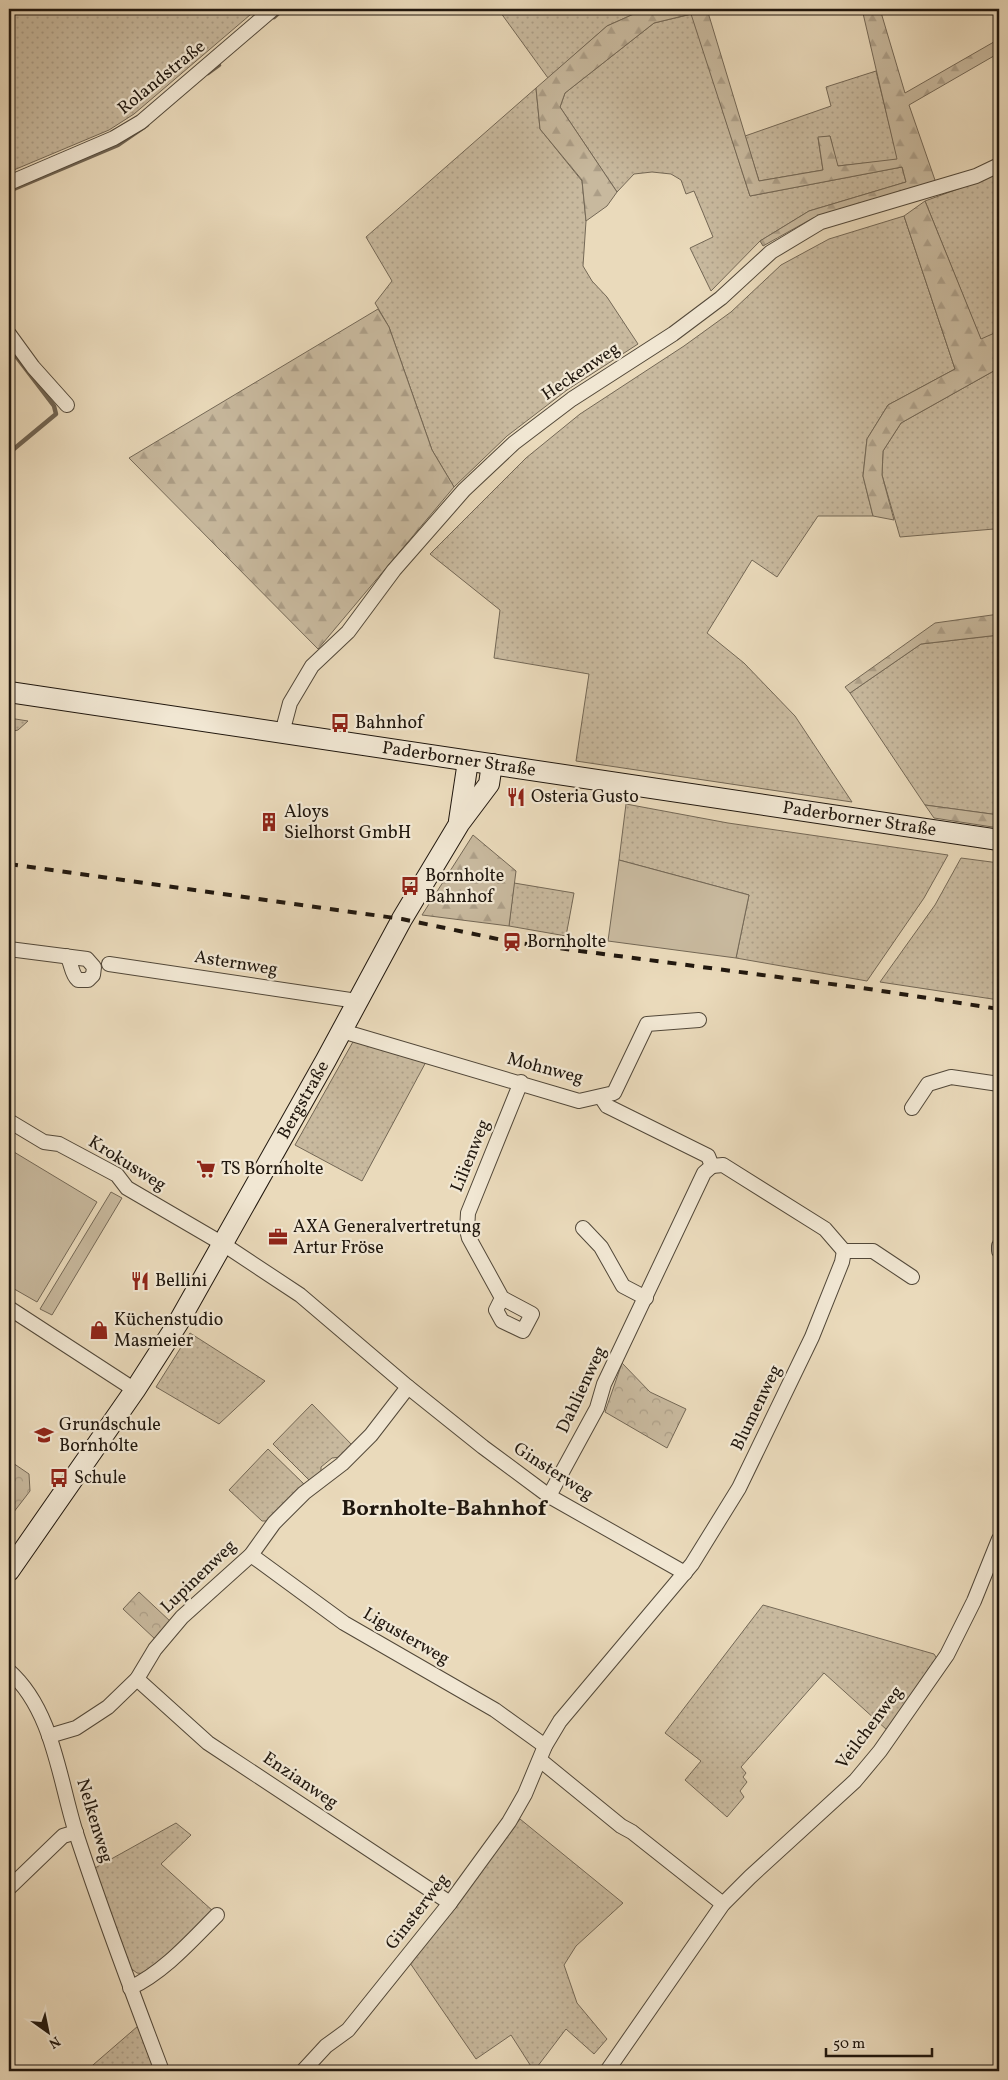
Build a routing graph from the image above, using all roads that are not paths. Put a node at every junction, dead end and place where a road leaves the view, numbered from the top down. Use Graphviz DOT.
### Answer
graph roads {
  1 [pos="273,9"];
  2 [pos="999,165"];
  3 [pos="9,183"];
  4 [pos="9,334"];
  5 [pos="67,405"];
  6 [pos="9,692"];
  7 [pos="282,733"];
  8 [pos="468,761"];
  9 [pos="492,764"];
  10 [pos="459,824"];
  11 [pos="999,840"];
  12 [pos="9,949"];
  13 [pos="67,956"];
  14 [pos="109,964"];
  15 [pos="358,1001"];
  16 [pos="699,1020"];
  17 [pos="342,1031"];
  18 [pos="521,1082"];
  19 [pos="999,1084"];
  20 [pos="602,1097"];
  21 [pos="912,1108"];
  22 [pos="9,1122"];
  23 [pos="712,1166"];
  24 [pos="583,1228"];
  25 [pos="223,1244"];
  26 [pos="999,1246"];
  27 [pos="844,1251"];
  28 [pos="999,1251"];
  29 [pos="912,1277"];
  30 [pos="502,1298"];
  31 [pos="646,1298"];
  32 [pos="9,1308"];
  33 [pos="408,1387"];
  34 [pos="135,1390"];
  35 [pos="549,1496"];
  36 [pos="999,1539"];
  37 [pos="251,1555"];
  38 [pos="9,1571"];
  39 [pos="685,1573"];
  40 [pos="9,1671"];
  41 [pos="137,1679"];
  42 [pos="49,1736"];
  43 [pos="545,1746"];
  44 [pos="540,1760"];
  45 [pos="76,1832"];
  46 [pos="9,1888"];
  47 [pos="450,1903"];
  48 [pos="723,1904"];
  49 [pos="217,1915"];
  50 [pos="130,1988"];
  51 [pos="162,2071"];
  52 [pos="303,2071"];
  53 [pos="607,2071"];
  1 -- 3 [label="street, Rolandstraße"];
  2 -- 7 [label="street, Heckenweg"];
  4 -- 5 [label="street"];
  6 -- 7 [label="street, Paderborner Straße"];
  7 -- 8 [label="street, Paderborner Straße"];
  8 -- 9 [label="street, Paderborner Straße"];
  8 -- 10 [label="street, Bergstraße"];
  9 -- 10 [label="street, Bergstraße"];
  9 -- 11 [label="street, Paderborner Straße"];
  10 -- 15 [label="street, Bergstraße"];
  12 -- 13 [label="street"];
  14 -- 15 [label="street, Asternweg"];
  15 -- 17 [label="street, Bergstraße"];
  16 -- 20 [label="street, Mohnweg"];
  17 -- 18 [label="street, Mohnweg"];
  17 -- 25 [label="street, Bergstraße"];
  18 -- 20 [label="street, Mohnweg"];
  18 -- 30 [label="street, Lilienweg"];
  19 -- 21 [label="street"];
  20 -- 23 [label="street"];
  22 -- 25 [label="street, Krokusweg"];
  23 -- 27 [label="street"];
  23 -- 31 [label="street, Dahlienweg"];
  24 -- 31 [label="street"];
  25 -- 33 [label="street, Ginsterweg"];
  25 -- 34 [label="street, Bergstraße"];
  26 -- 28 [label="street"];
  27 -- 29 [label="street"];
  27 -- 39 [label="street, Blumenweg"];
  31 -- 35 [label="street, Dahlienweg"];
  32 -- 34 [label="street"];
  33 -- 35 [label="street, Ginsterweg"];
  33 -- 37 [label="street, Lupinenweg"];
  34 -- 38 [label="street, Bergstraße"];
  35 -- 39 [label="street, Ginsterweg"];
  36 -- 48 [label="street, Veilchenweg"];
  37 -- 41 [label="street, Lupinenweg"];
  37 -- 43 [label="street, Ligusterweg"];
  39 -- 43 [label="street, Ginsterweg"];
  40 -- 42 [label="street, Nelkenweg"];
  41 -- 42 [label="street, Lupinenweg"];
  41 -- 47 [label="street, Enzianweg"];
  42 -- 45 [label="street, Nelkenweg"];
  43 -- 44 [label="street, Ginsterweg"];
  44 -- 47 [label="street, Ginsterweg"];
  44 -- 48 [label="street"];
  45 -- 46 [label="street"];
  45 -- 50 [label="street, Nelkenweg"];
  47 -- 52 [label="street, Ginsterweg"];
  48 -- 53 [label="street, Veilchenweg"];
  49 -- 50 [label="street"];
  50 -- 51 [label="street, Nelkenweg"];
}
